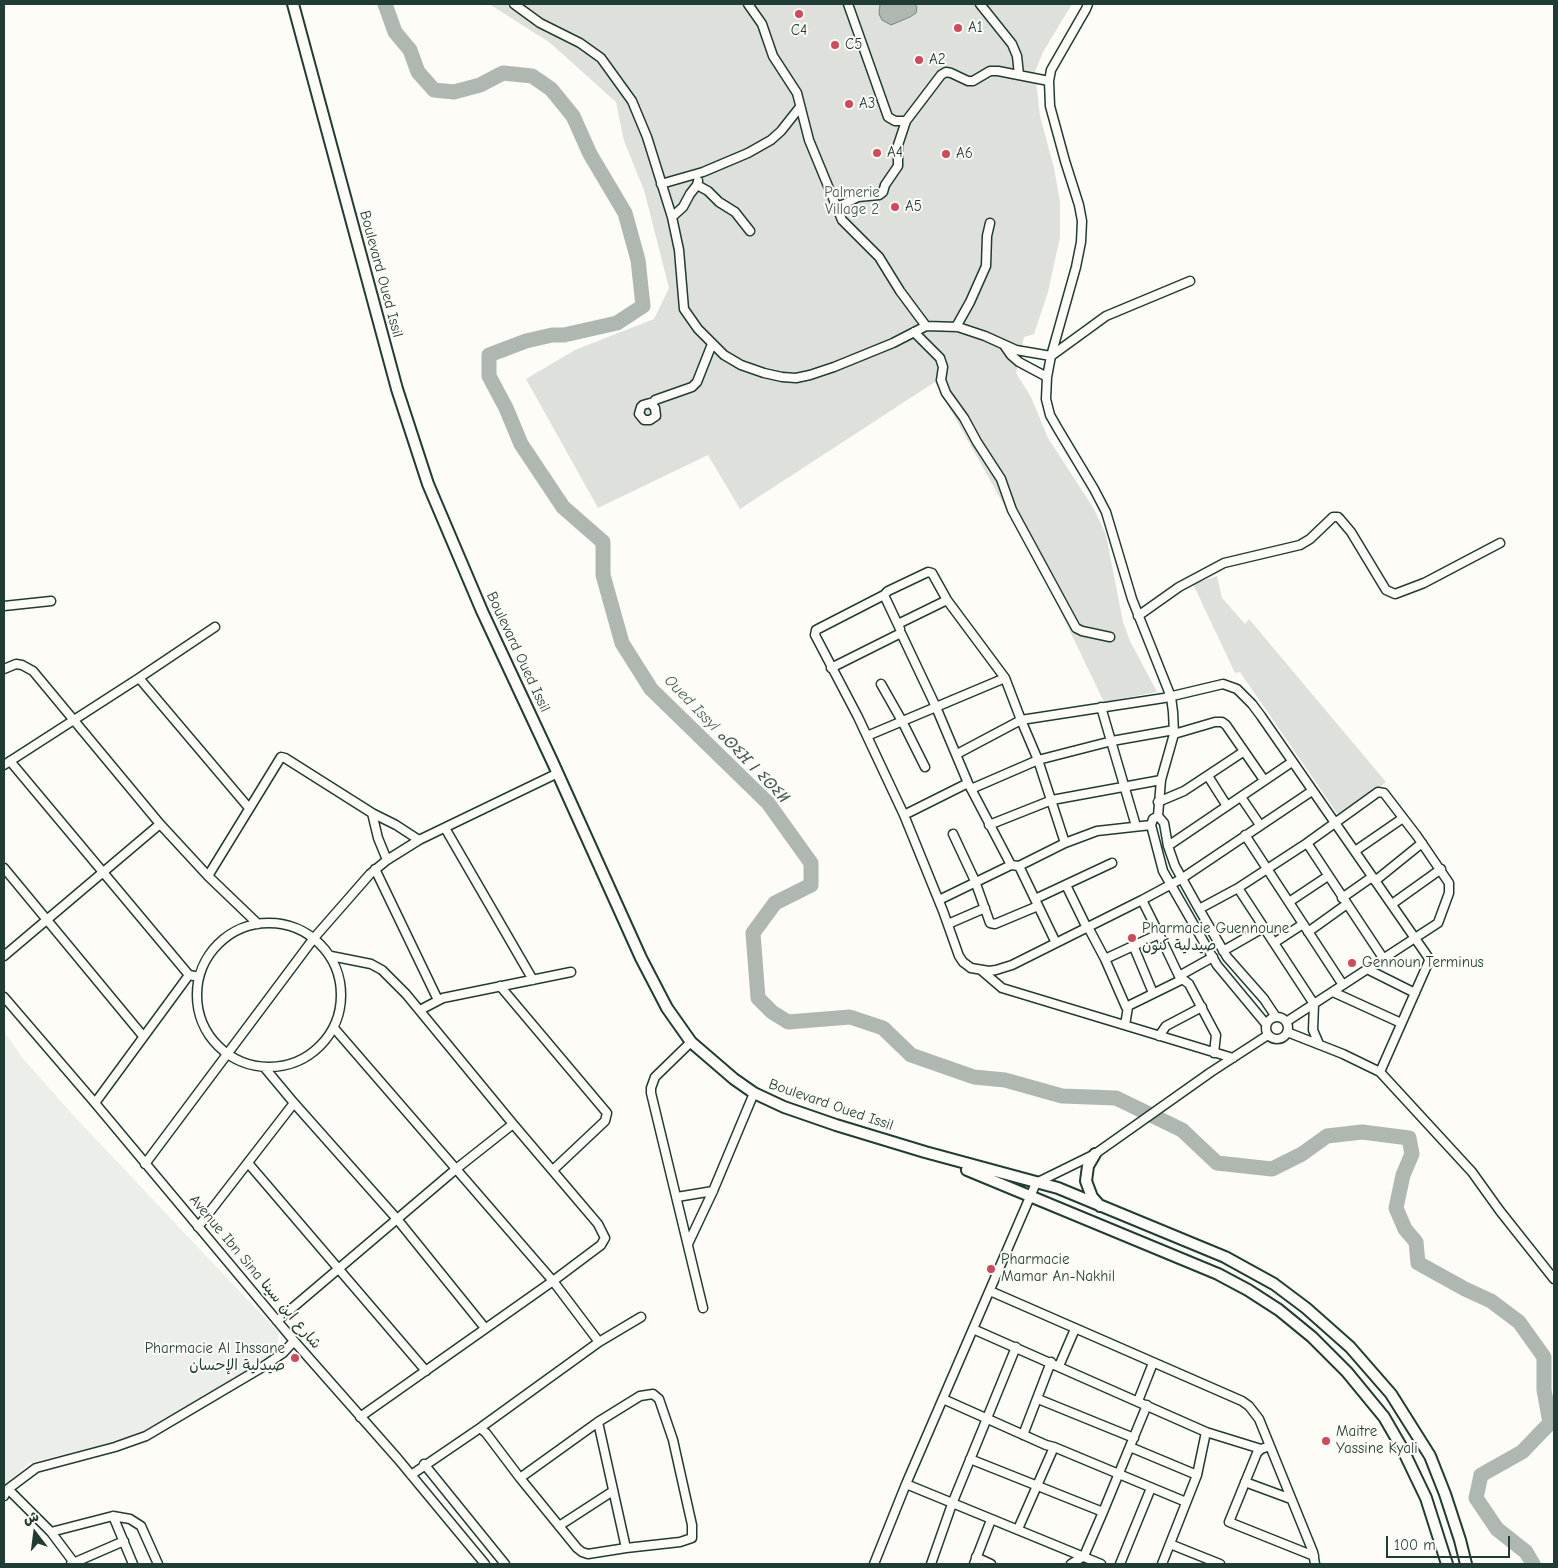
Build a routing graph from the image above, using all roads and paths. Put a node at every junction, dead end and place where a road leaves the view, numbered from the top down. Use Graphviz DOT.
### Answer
graph roads {
  1 [pos="292,4"];
  2 [pos="514,4"];
  3 [pos="748,4"];
  4 [pos="848,4"];
  5 [pos="980,4"];
  6 [pos="1088,4"];
  7 [pos="1019,75"];
  8 [pos="1049,81"];
  9 [pos="800,107"];
  10 [pos="906,121"];
  11 [pos="699,173"];
  12 [pos="661,184"];
  13 [pos="697,185"];
  14 [pos="836,208"];
  15 [pos="672,217"];
  16 [pos="990,223"];
  17 [pos="750,230"];
  18 [pos="1190,281"];
  19 [pos="926,326"];
  20 [pos="956,327"];
  21 [pos="914,332"];
  22 [pos="712,344"];
  23 [pos="1004,345"];
  24 [pos="1051,356"];
  25 [pos="1047,377"];
  26 [pos="652,405"];
  27 [pos="1500,543"];
  28 [pos="884,595"];
  29 [pos="947,600"];
  30 [pos="51,601"];
  31 [pos="4,606"];
  32 [pos="1138,616"];
  33 [pos="898,624"];
  34 [pos="215,627"];
  35 [pos="902,633"];
  36 [pos="1110,637"];
  37 [pos="831,668"];
  38 [pos="4,669"];
  39 [pos="139,678"];
  40 [pos="1005,678"];
  41 [pos="881,684"];
  42 [pos="1171,697"];
  43 [pos="936,707"];
  44 [pos="1101,707"];
  45 [pos="75,720"];
  46 [pos="1020,720"];
  47 [pos="902,721"];
  48 [pos="1174,732"];
  49 [pos="867,736"];
  50 [pos="1112,741"];
  51 [pos="1243,752"];
  52 [pos="957,754"];
  53 [pos="1038,760"];
  54 [pos="1292,762"];
  55 [pos="7,763"];
  56 [pos="925,766"];
  57 [pos="558,773"];
  58 [pos="1208,776"];
  59 [pos="1161,780"];
  60 [pos="1264,780"];
  61 [pos="970,786"];
  62 [pos="1125,786"];
  63 [pos="1312,791"];
  64 [pos="1241,797"];
  65 [pos="1052,800"];
  66 [pos="1158,802"];
  67 [pos="1227,806"];
  68 [pos="249,808"];
  69 [pos="372,813"];
  70 [pos="904,815"];
  71 [pos="1158,816"];
  72 [pos="1403,818"];
  73 [pos="1335,823"];
  74 [pos="160,824"];
  75 [pos="989,825"];
  76 [pos="1151,825"];
  77 [pos="1260,825"];
  78 [pos="1136,826"];
  79 [pos="445,828"];
  80 [pos="953,834"];
  81 [pos="1246,835"];
  82 [pos="419,840"];
  83 [pos="1307,842"];
  84 [pos="1065,843"];
  85 [pos="1422,843"];
  86 [pos="1168,846"];
  87 [pos="1355,851"];
  88 [pos="387,860"];
  89 [pos="1112,863"];
  90 [pos="1015,866"];
  91 [pos="4,868"];
  92 [pos="1268,868"];
  93 [pos="375,869"];
  94 [pos="1441,869"];
  95 [pos="102,872"];
  96 [pos="208,876"];
  97 [pos="1328,876"];
  98 [pos="1181,879"];
  99 [pos="1374,879"];
  100 [pos="975,881"];
  101 [pos="1169,884"];
  102 [pos="1066,885"];
  103 [pos="1238,888"];
  104 [pos="939,900"];
  105 [pos="1142,900"];
  106 [pos="1345,901"];
  107 [pos="1036,902"];
  108 [pos="1289,902"];
  109 [pos="1392,904"];
  110 [pos="985,908"];
  111 [pos="1199,909"];
  112 [pos="46,919"];
  113 [pos="258,924"];
  114 [pos="948,924"];
  115 [pos="1303,924"];
  116 [pos="1087,927"];
  117 [pos="1263,928"];
  118 [pos="1308,932"];
  119 [pos="1159,934"];
  120 [pos="314,938"];
  121 [pos="1416,938"];
  122 [pos="1056,943"];
  123 [pos="1274,943"];
  124 [pos="1133,946"];
  125 [pos="1224,951"];
  126 [pos="4,956"];
  127 [pos="330,956"];
  128 [pos="1213,958"];
  129 [pos="1383,958"];
  130 [pos="1105,959"];
  131 [pos="1367,969"];
  132 [pos="981,970"];
  133 [pos="571,972"];
  134 [pos="189,976"];
  135 [pos="200,977"];
  136 [pos="1181,978"];
  137 [pos="533,980"];
  138 [pos="1343,985"];
  139 [pos="500,986"];
  140 [pos="1333,992"];
  141 [pos="1153,993"];
  142 [pos="1415,993"];
  143 [pos="4,997"];
  144 [pos="438,1000"];
  145 [pos="1314,1004"];
  146 [pos="1128,1007"];
  147 [pos="1202,1007"];
  148 [pos="420,1010"];
  149 [pos="1276,1017"];
  150 [pos="1286,1022"];
  151 [pos="1402,1023"];
  152 [pos="1266,1024"];
  153 [pos="1124,1026"];
  154 [pos="334,1028"];
  155 [pos="1287,1032"];
  156 [pos="1268,1035"];
  157 [pos="143,1036"];
  158 [pos="1159,1036"];
  159 [pos="691,1042"];
  160 [pos="1319,1044"];
  161 [pos="1214,1053"];
  162 [pos="227,1054"];
  163 [pos="1233,1058"];
  164 [pos="264,1068"];
  165 [pos="1380,1072"];
  166 [pos="754,1093"];
  167 [pos="95,1103"];
  168 [pos="294,1103"];
  169 [pos="513,1124"];
  170 [pos="925,1152"];
  171 [pos="1095,1154"];
  172 [pos="248,1163"];
  173 [pos="145,1164"];
  174 [pos="456,1169"];
  175 [pos="552,1170"];
  176 [pos="1036,1183"];
  177 [pos="713,1191"];
  178 [pos="1030,1196"];
  179 [pos="677,1198"];
  180 [pos="1100,1207"];
  181 [pos="397,1219"];
  182 [pos="198,1226"];
  183 [pos="688,1244"];
  184 [pos="340,1269"];
  185 [pos="1554,1280"];
  186 [pos="553,1281"];
  187 [pos="990,1291"];
  188 [pos="703,1308"];
  189 [pos="640,1317"];
  190 [pos="277,1321"];
  191 [pos="484,1328"];
  192 [pos="973,1329"];
  193 [pos="1075,1329"];
  194 [pos="294,1341"];
  195 [pos="599,1342"];
  196 [pos="1016,1347"];
  197 [pos="1051,1362"];
  198 [pos="1153,1363"];
  199 [pos="1059,1366"];
  200 [pos="426,1371"];
  201 [pos="943,1399"];
  202 [pos="1038,1399"];
  203 [pos="1138,1401"];
  204 [pos="1147,1404"];
  205 [pos="360,1417"];
  206 [pos="986,1418"];
  207 [pos="598,1422"];
  208 [pos="480,1428"];
  209 [pos="1206,1432"];
  210 [pos="1023,1435"];
  211 [pos="1134,1438"];
  212 [pos="1270,1446"];
  213 [pos="1054,1447"];
  214 [pos="1130,1447"];
  215 [pos="1261,1449"];
  216 [pos="970,1459"];
  217 [pos="424,1464"];
  218 [pos="1118,1474"];
  219 [pos="411,1475"];
  220 [pos="1197,1475"];
  221 [pos="520,1478"];
  222 [pos="1245,1482"];
  223 [pos="906,1484"];
  224 [pos="1038,1485"];
  225 [pos="1151,1488"];
  226 [pos="613,1491"];
  227 [pos="6,1493"];
  228 [pos="1291,1499"];
  229 [pos="1186,1502"];
  230 [pos="952,1504"];
  231 [pos="1103,1512"];
  232 [pos="113,1516"];
  233 [pos="991,1520"];
  234 [pos="559,1526"];
  235 [pos="1018,1529"];
  236 [pos="51,1532"];
  237 [pos="124,1541"];
  238 [pos="1170,1544"];
  239 [pos="626,1548"];
  240 [pos="1084,1556"];
  241 [pos="1315,1560"];
  242 [pos="975,1561"];
  243 [pos="74,1564"];
  244 [pos="133,1564"];
  245 [pos="158,1564"];
  246 [pos="485,1564"];
  247 [pos="505,1564"];
  248 [pos="874,1564"];
  249 [pos="931,1564"];
  250 [pos="991,1564"];
  251 [pos="1071,1564"];
  252 [pos="1101,1564"];
  253 [pos="1120,1564"];
  254 [pos="1162,1564"];
  255 [pos="1220,1564"];
  256 [pos="1447,1564"];
  257 [pos="1466,1564"];
  1 -- 57 [label="main road, Boulevard Oued Issil"];
  2 -- 12 [label="street"];
  3 -- 9 [label="street"];
  4 -- 10 [label="street"];
  5 -- 7 [label="street"];
  6 -- 8 [label="street"];
  7 -- 8 [label="street"];
  7 -- 10 [label="street"];
  8 -- 24 [label="street"];
  9 -- 11 [label="street"];
  9 -- 14 [label="street"];
  10 -- 14 [label="street"];
  11 -- 12 [label="street"];
  11 -- 13 [label="street"];
  12 -- 15 [label="street"];
  13 -- 15 [label="street"];
  13 -- 17 [label="street"];
  14 -- 19 [label="street"];
  15 -- 22 [label="street"];
  16 -- 20 [label="street"];
  18 -- 24 [label="street"];
  19 -- 20 [label="street"];
  19 -- 21 [label="street"];
  20 -- 23 [label="street"];
  21 -- 22 [label="street"];
  21 -- 36 [label="street"];
  22 -- 26 [label="street"];
  23 -- 24 [label="street"];
  23 -- 25 [label="street"];
  24 -- 25 [label="street"];
  25 -- 32 [label="street"];
  27 -- 32 [label="street"];
  28 -- 29 [label="street"];
  28 -- 33 [label="street"];
  28 -- 37 [label="street"];
  29 -- 33 [label="street"];
  29 -- 40 [label="street"];
  30 -- 31 [label="street"];
  32 -- 42 [label="street"];
  33 -- 35 [label="street"];
  34 -- 39 [label="street"];
  35 -- 37 [label="street"];
  35 -- 43 [label="street"];
  37 -- 49 [label="street"];
  38 -- 45 [label="street"];
  39 -- 45 [label="street"];
  39 -- 68 [label="street"];
  40 -- 43 [label="street"];
  40 -- 46 [label="street"];
  41 -- 47 [label="street"];
  42 -- 44 [label="street"];
  42 -- 48 [label="street"];
  42 -- 54 [label="street"];
  43 -- 47 [label="street"];
  43 -- 52 [label="street"];
  44 -- 46 [label="street"];
  44 -- 50 [label="street"];
  45 -- 55 [label="street"];
  45 -- 74 [label="street"];
  46 -- 52 [label="street"];
  46 -- 53 [label="street"];
  47 -- 49 [label="street"];
  47 -- 56 [label="street"];
  48 -- 50 [label="street"];
  48 -- 51 [label="street"];
  48 -- 59 [label="street"];
  49 -- 70 [label="street"];
  50 -- 53 [label="street"];
  50 -- 62 [label="street"];
  51 -- 58 [label="street"];
  51 -- 60 [label="street"];
  52 -- 61 [label="street"];
  53 -- 61 [label="street"];
  53 -- 65 [label="street"];
  54 -- 60 [label="street"];
  54 -- 63 [label="street"];
  55 -- 95 [label="street"];
  57 -- 79 [label="street"];
  57 -- 159 [label="main road, Boulevard Oued Issil"];
  58 -- 66 [label="street"];
  58 -- 67 [label="street"];
  59 -- 62 [label="street"];
  59 -- 66 [label="street"];
  60 -- 64 [label="street"];
  61 -- 70 [label="street"];
  61 -- 75 [label="street"];
  62 -- 65 [label="street"];
  62 -- 78 [label="street"];
  63 -- 73 [label="street"];
  63 -- 77 [label="street"];
  64 -- 67 [label="street"];
  64 -- 77 [label="street"];
  65 -- 75 [label="street"];
  65 -- 84 [label="street"];
  66 -- 71 [label="street"];
  67 -- 86 [label="street"];
  68 -- 69 [label="street"];
  68 -- 96 [label="street"];
  69 -- 82 [label="street"];
  69 -- 88 [label="street"];
  70 -- 104 [label="street"];
  71 -- 76 [label="street"];
  71 -- 86 [label="street"];
  72 -- 73 [label="street"];
  72 -- 85 [label="street"];
  72 -- 87 [label="street"];
  73 -- 83 [label="street"];
  73 -- 87 [label="street"];
  74 -- 95 [label="street"];
  74 -- 96 [label="street"];
  75 -- 90 [label="street"];
  76 -- 78 [label="street"];
  76 -- 101 [label="street"];
  77 -- 81 [label="street"];
  78 -- 84 [label="street"];
  79 -- 82 [label="street"];
  79 -- 137 [label="street"];
  80 -- 100 [label="street"];
  81 -- 92 [label="street"];
  81 -- 98 [label="street"];
  82 -- 88 [label="street"];
  83 -- 92 [label="street"];
  83 -- 97 [label="street"];
  84 -- 90 [label="street"];
  85 -- 94 [label="street"];
  85 -- 99 [label="street"];
  86 -- 98 [label="street"];
  87 -- 99 [label="street"];
  88 -- 93 [label="street"];
  89 -- 102 [label="street"];
  90 -- 100 [label="street"];
  90 -- 107 [label="street"];
  91 -- 112 [label="street"];
  92 -- 103 [label="street"];
  92 -- 108 [label="street"];
  93 -- 120 [label="street"];
  93 -- 144 [label="street"];
  94 -- 109 [label="street"];
  94 -- 121 [label="street"];
  95 -- 112 [label="street"];
  95 -- 134 [label="street"];
  96 -- 113 [label="street"];
  97 -- 106 [label="street"];
  97 -- 108 [label="street"];
  98 -- 101 [label="street"];
  98 -- 111 [label="street"];
  99 -- 106 [label="street"];
  99 -- 109 [label="street"];
  100 -- 104 [label="street"];
  100 -- 110 [label="street"];
  101 -- 105 [label="street"];
  101 -- 128 [label="street"];
  102 -- 107 [label="street"];
  102 -- 116 [label="street"];
  103 -- 111 [label="street"];
  103 -- 117 [label="street"];
  104 -- 114 [label="street"];
  105 -- 116 [label="street"];
  105 -- 119 [label="street"];
  106 -- 118 [label="street"];
  106 -- 129 [label="street"];
  107 -- 110 [label="street"];
  107 -- 122 [label="street"];
  108 -- 115 [label="street"];
  109 -- 121 [label="street"];
  110 -- 114 [label="street"];
  111 -- 125 [label="street"];
  112 -- 126 [label="street"];
  112 -- 157 [label="street"];
  113 -- 120 [label="street"];
  113 -- 135 [label="street"];
  114 -- 132 [label="street"];
  115 -- 118 [label="street"];
  115 -- 123 [label="street"];
  116 -- 122 [label="street"];
  116 -- 130 [label="street"];
  117 -- 123 [label="street"];
  117 -- 125 [label="street"];
  118 -- 138 [label="street"];
  119 -- 124 [label="street"];
  119 -- 136 [label="street"];
  120 -- 127 [label="street"];
  120 -- 162 [label="street"];
  121 -- 129 [label="street"];
  121 -- 142 [label="street"];
  122 -- 132 [label="street"];
  123 -- 145 [label="street"];
  124 -- 130 [label="street"];
  124 -- 141 [label="street"];
  125 -- 149 [label="street"];
  127 -- 148 [label="street"];
  127 -- 154 [label="street"];
  128 -- 136 [label="street"];
  128 -- 152 [label="street"];
  129 -- 131 [label="street"];
  130 -- 146 [label="street"];
  131 -- 138 [label="street"];
  131 -- 142 [label="street"];
  132 -- 153 [label="street"];
  133 -- 137 [label="street"];
  134 -- 135 [label="street"];
  134 -- 157 [label="street"];
  135 -- 162 [label="street"];
  136 -- 141 [label="street"];
  136 -- 147 [label="street"];
  137 -- 139 [label="street"];
  138 -- 140 [label="street"];
  139 -- 144 [label="street"];
  139 -- 175 [label="street"];
  140 -- 145 [label="street"];
  140 -- 151 [label="street"];
  141 -- 146 [label="street"];
  142 -- 151 [label="street"];
  143 -- 167 [label="street, Avenue Ibn Sina شارع ابن سينا"];
  144 -- 148 [label="street"];
  145 -- 150 [label="street"];
  145 -- 160 [label="street"];
  146 -- 153 [label="street"];
  147 -- 158 [label="street"];
  147 -- 161 [label="street"];
  148 -- 169 [label="street"];
  149 -- 150 [label="street"];
  149 -- 152 [label="street"];
  150 -- 155 [label="street"];
  151 -- 165 [label="street"];
  152 -- 156 [label="street"];
  153 -- 158 [label="street"];
  154 -- 164 [label="street"];
  154 -- 174 [label="street"];
  155 -- 156 [label="street"];
  155 -- 160 [label="street"];
  156 -- 163 [label="street"];
  157 -- 167 [label="street"];
  158 -- 161 [label="street"];
  159 -- 166 [label="main road, Boulevard Oued Issil"];
  159 -- 179 [label="street"];
  160 -- 165 [label="street"];
  161 -- 163 [label="street"];
  162 -- 164 [label="street"];
  162 -- 173 [label="street"];
  163 -- 171 [label="street"];
  164 -- 168 [label="street"];
  165 -- 185 [label="street"];
  166 -- 170 [label="main road, Boulevard Oued Issil"];
  166 -- 177 [label="street"];
  167 -- 173 [label="street, Avenue Ibn Sina شارع ابن سينا"];
  168 -- 172 [label="street"];
  168 -- 181 [label="street"];
  169 -- 174 [label="street"];
  169 -- 175 [label="street"];
  170 -- 176 [label="main road, Boulevard Oued Issil"];
  170 -- 178 [label="main road, Boulevard Oued Issil"];
  171 -- 176 [label="street"];
  171 -- 180 [label="main road"];
  172 -- 182 [label="street"];
  172 -- 184 [label="street"];
  173 -- 182 [label="street, Avenue Ibn Sina شارع ابن سينا"];
  174 -- 181 [label="street"];
  174 -- 186 [label="street"];
  175 -- 186 [label="street"];
  176 -- 178 [label="street"];
  176 -- 180 [label="main road, Boulevard Oued Issil"];
  177 -- 179 [label="street"];
  177 -- 183 [label="street"];
  178 -- 187 [label="street"];
  178 -- 256 [label="main road, Boulevard Oued Issil"];
  179 -- 183 [label="street"];
  180 -- 257 [label="main road, Boulevard Oued Issil"];
  181 -- 184 [label="street"];
  181 -- 191 [label="street"];
  182 -- 190 [label="street, Avenue Ibn Sina شارع ابن سينا"];
  183 -- 188 [label="street"];
  184 -- 190 [label="street"];
  184 -- 200 [label="street"];
  186 -- 191 [label="street"];
  186 -- 195 [label="street"];
  187 -- 192 [label="street"];
  187 -- 193 [label="street"];
  189 -- 195 [label="street"];
  190 -- 194 [label="street, Avenue Ibn Sina شارع ابن سينا"];
  191 -- 200 [label="street"];
  192 -- 196 [label="street"];
  192 -- 201 [label="street"];
  193 -- 198 [label="street"];
  193 -- 199 [label="street"];
  194 -- 205 [label="street, Avenue Ibn Sina شارع ابن سينا"];
  194 -- 227 [label="street"];
  195 -- 208 [label="street"];
  196 -- 197 [label="street"];
  196 -- 206 [label="street"];
  197 -- 199 [label="street"];
  197 -- 202 [label="street"];
  198 -- 203 [label="street"];
  198 -- 212 [label="street"];
  199 -- 203 [label="street"];
  200 -- 205 [label="street"];
  201 -- 206 [label="street"];
  201 -- 223 [label="street"];
  202 -- 210 [label="street"];
  202 -- 211 [label="street"];
  203 -- 204 [label="street"];
  204 -- 209 [label="street"];
  204 -- 211 [label="street"];
  205 -- 219 [label="street, Avenue Ibn Sina شارع ابن سينا"];
  206 -- 210 [label="street"];
  206 -- 216 [label="street"];
  207 -- 221 [label="street"];
  207 -- 226 [label="street"];
  207 -- 239 [label="street"];
  208 -- 217 [label="street"];
  208 -- 221 [label="street"];
  209 -- 215 [label="street"];
  209 -- 220 [label="street"];
  210 -- 213 [label="street"];
  211 -- 214 [label="street"];
  212 -- 215 [label="street"];
  212 -- 228 [label="street"];
  213 -- 218 [label="street"];
  213 -- 224 [label="street"];
  214 -- 218 [label="street"];
  214 -- 220 [label="street"];
  215 -- 222 [label="street"];
  216 -- 224 [label="street"];
  216 -- 230 [label="street"];
  217 -- 219 [label="street"];
  217 -- 247 [label="street"];
  218 -- 225 [label="street"];
  218 -- 231 [label="street"];
  219 -- 246 [label="street, Avenue Ibn Sina شارع ابن سينا"];
  220 -- 229 [label="street"];
  221 -- 234 [label="street"];
  222 -- 228 [label="street"];
  222 -- 241 [label="street"];
  223 -- 230 [label="street"];
  223 -- 248 [label="street"];
  224 -- 231 [label="street"];
  224 -- 235 [label="street"];
  225 -- 229 [label="street"];
  225 -- 253 [label="street"];
  226 -- 234 [label="street"];
  226 -- 239 [label="street"];
  227 -- 236 [label="street"];
  228 -- 241 [label="street"];
  229 -- 238 [label="street"];
  230 -- 233 [label="street"];
  230 -- 249 [label="street"];
  231 -- 240 [label="street"];
  232 -- 236 [label="street"];
  232 -- 237 [label="street"];
  232 -- 245 [label="street"];
  233 -- 235 [label="street"];
  233 -- 242 [label="street"];
  234 -- 239 [label="street"];
  235 -- 240 [label="street"];
  236 -- 243 [label="street"];
  237 -- 243 [label="street"];
  237 -- 244 [label="street"];
  238 -- 254 [label="street"];
  238 -- 255 [label="street"];
  240 -- 251 [label="street"];
  240 -- 252 [label="street"];
  242 -- 250 [label="street"];
}
